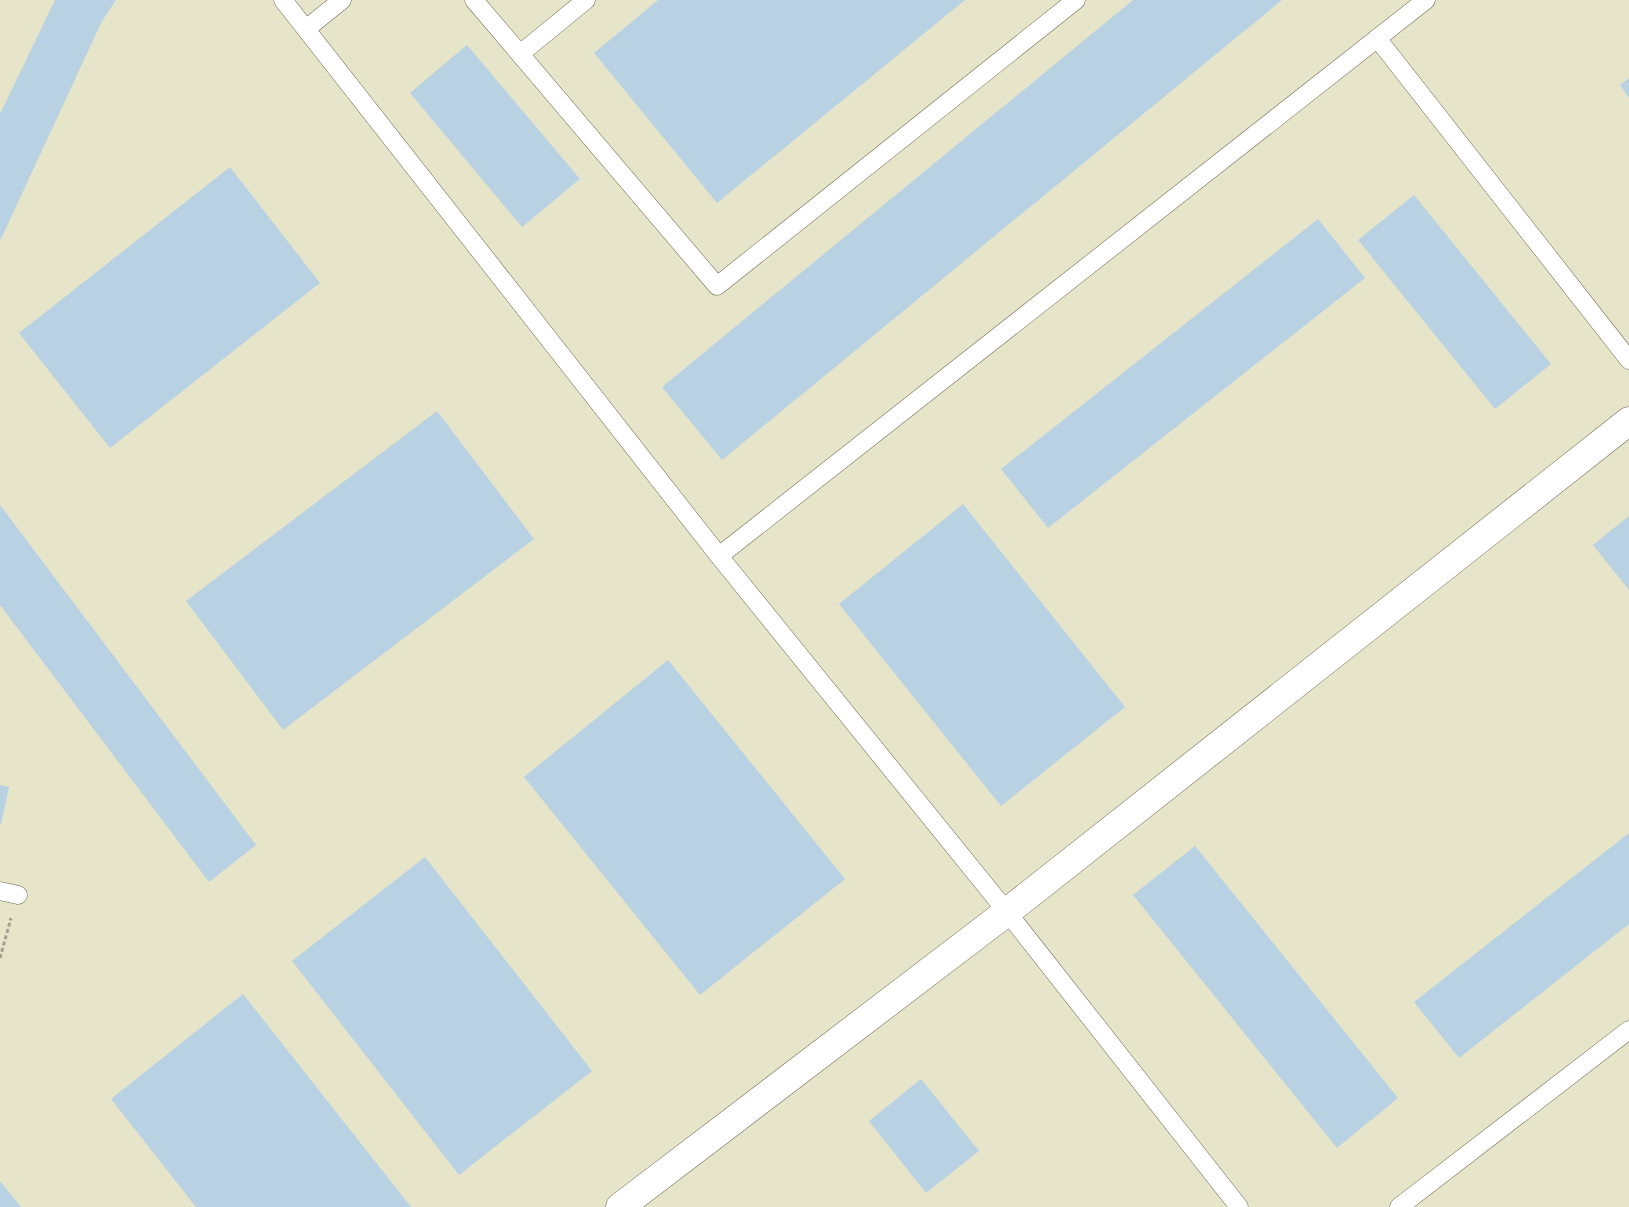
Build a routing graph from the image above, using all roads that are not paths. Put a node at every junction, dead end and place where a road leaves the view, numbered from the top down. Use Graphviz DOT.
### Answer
graph roads {
  1 [pos="283,0"];
  2 [pos="342,0"];
  3 [pos="474,0"];
  4 [pos="586,0"];
  5 [pos="1076,0"];
  6 [pos="1426,0"];
  7 [pos="306,29"];
  8 [pos="1377,38"];
  9 [pos="520,54"];
  10 [pos="1629,360"];
  11 [pos="1629,421"];
  12 [pos="719,556"];
  13 [pos="0,891"];
  14 [pos="18,895"];
  15 [pos="1007,912"];
  16 [pos="1629,1030"];
  17 [pos="620,1207"];
  18 [pos="1240,1207"];
  19 [pos="1398,1207"];
  1 -- 7 [label="lane"];
  2 -- 7 [label="lane"];
  3 -- 9 [label="lane"];
  4 -- 9 [label="lane"];
  5 -- 9 [label="lane"];
  6 -- 8 [label="lane"];
  7 -- 12 [label="lane"];
  8 -- 10 [label="lane"];
  8 -- 12 [label="lane"];
  11 -- 15 [label="street"];
  12 -- 15 [label="lane"];
  13 -- 14 [label="lane"];
  15 -- 17 [label="street"];
  15 -- 18 [label="lane"];
  16 -- 19 [label="lane"];
}
